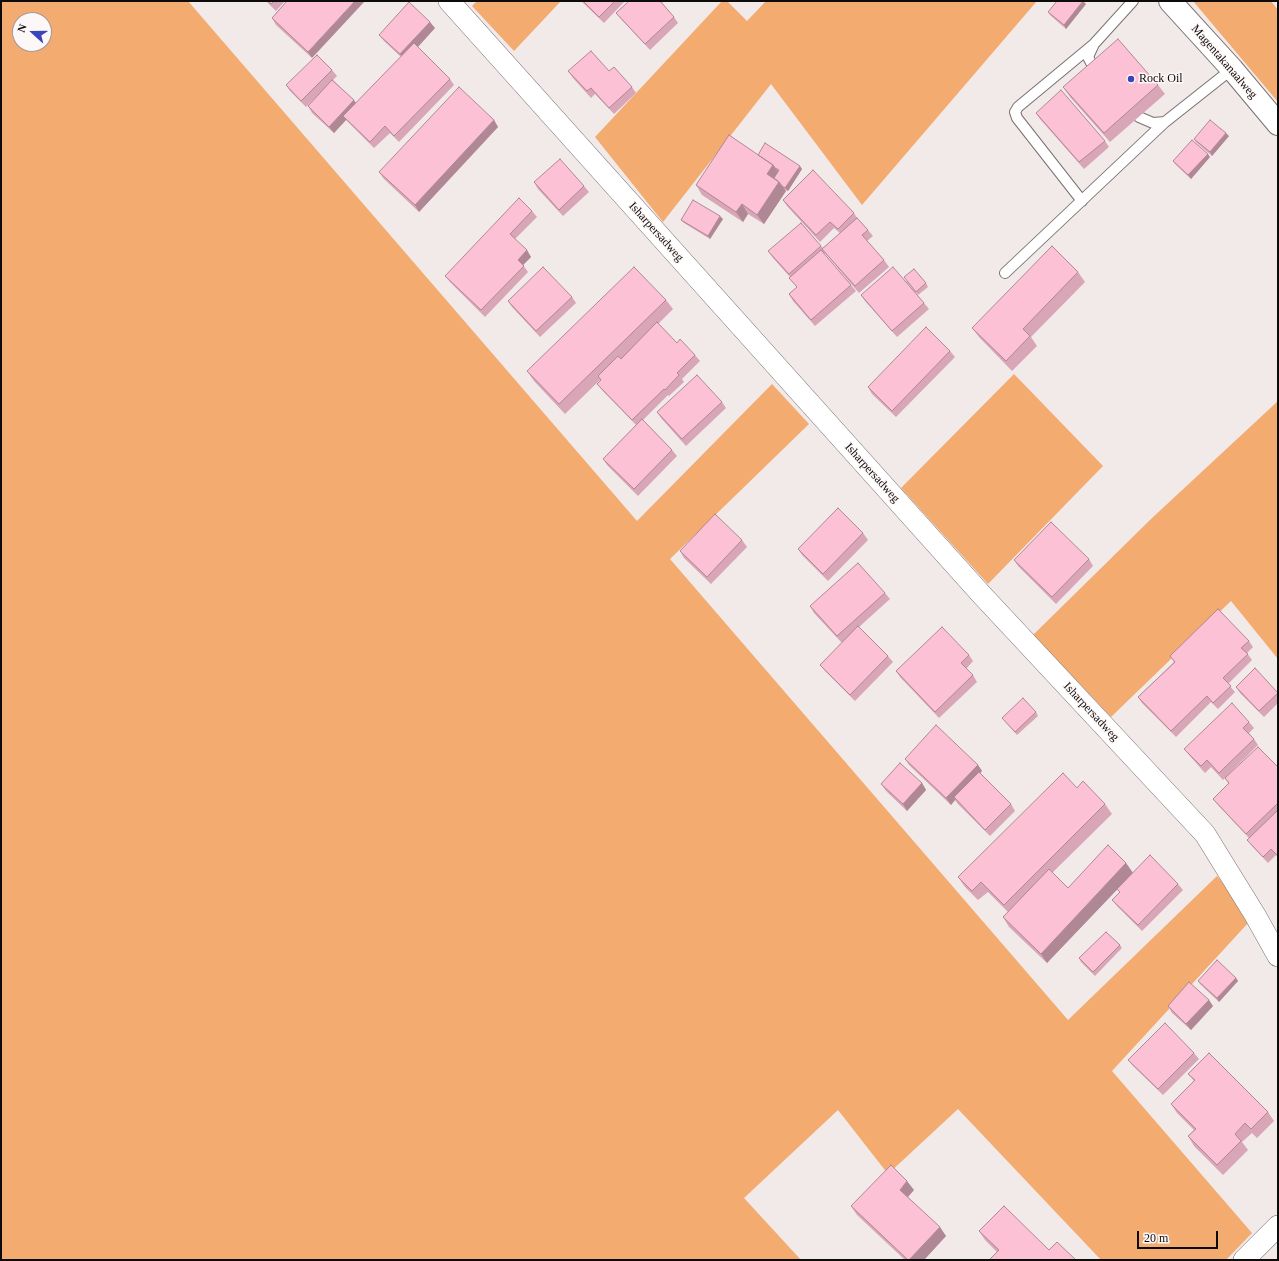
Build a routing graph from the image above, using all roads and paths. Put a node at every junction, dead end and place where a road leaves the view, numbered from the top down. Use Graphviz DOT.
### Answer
graph roads {
  1 [pos="449,1"];
  2 [pos="1133,1"];
  3 [pos="1170,1"];
  4 [pos="1094,44"];
  5 [pos="1232,69"];
  6 [pos="1097,74"];
  7 [pos="1139,117"];
  8 [pos="1165,122"];
  9 [pos="1278,124"];
  10 [pos="1082,201"];
  11 [pos="1005,273"];
  12 [pos="1278,956"];
  13 [pos="1278,1226"];
  14 [pos="1244,1260"];
  1 -- 12 [label="street, Isharpersadweg"];
  2 -- 4 [label="lane"];
  3 -- 5 [label="street, Magentakanaalweg"];
  4 -- 6 [label="lane"];
  4 -- 10 [label="lane"];
  5 -- 8 [label="lane"];
  5 -- 9 [label="street, Magentakanaalweg"];
  7 -- 8 [label="lane"];
  8 -- 10 [label="lane"];
  10 -- 11 [label="lane"];
  13 -- 14 [label="street"];
}
